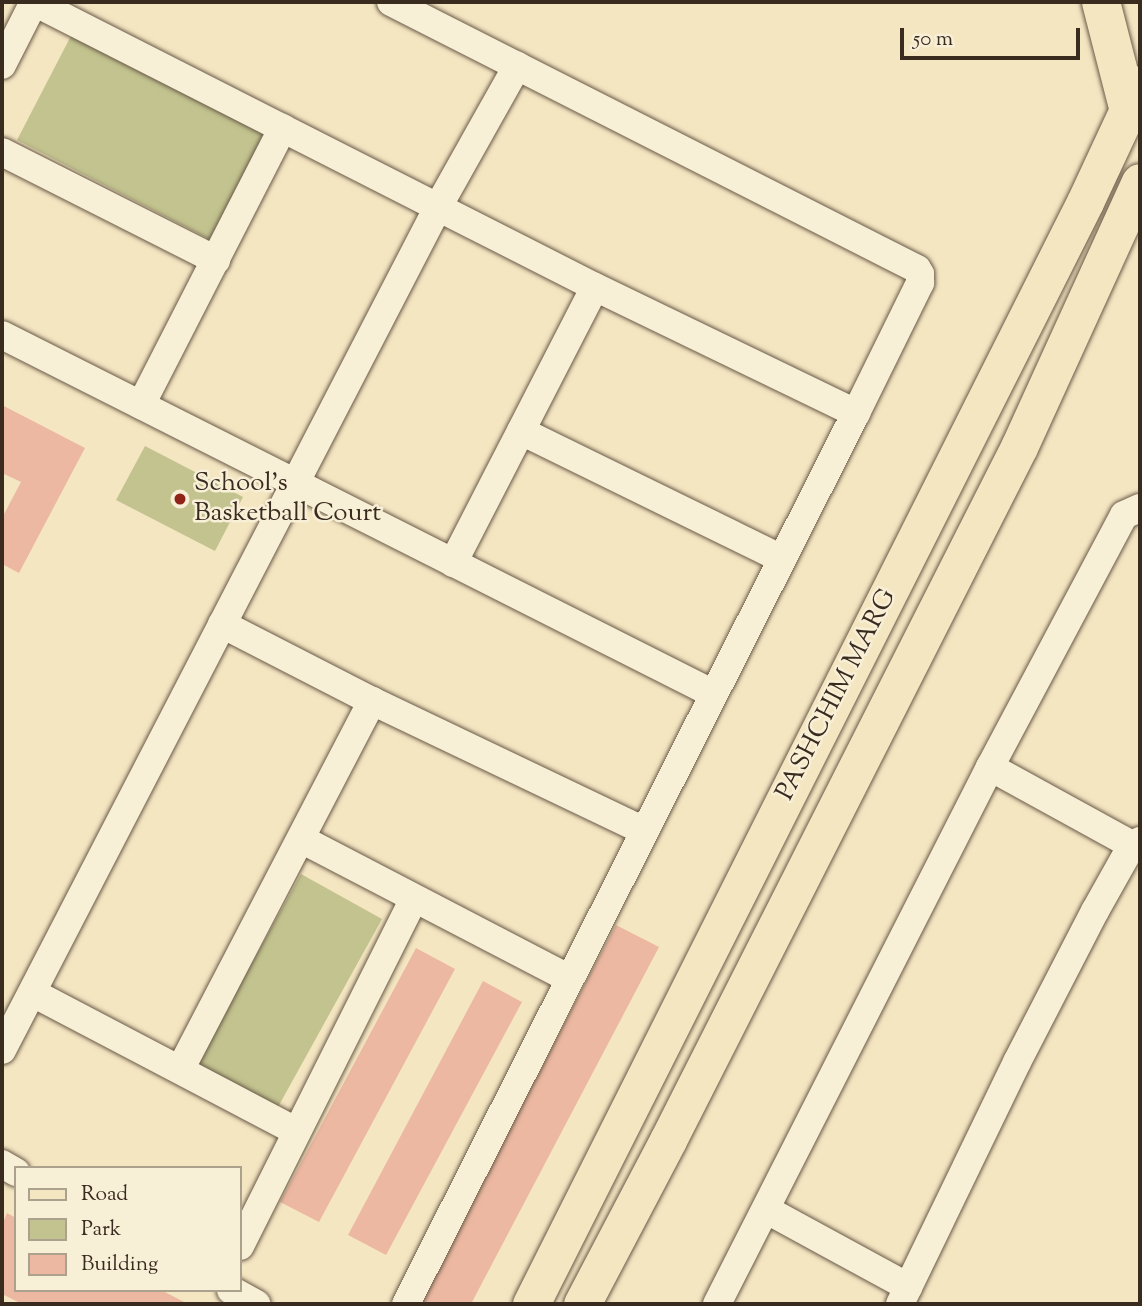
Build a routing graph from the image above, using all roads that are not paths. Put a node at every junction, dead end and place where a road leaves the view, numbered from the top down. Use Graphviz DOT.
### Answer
graph roads {
  1 [pos="34,2"];
  2 [pos="391,2"];
  3 [pos="1101,2"];
  4 [pos="2,65"];
  5 [pos="517,66"];
  6 [pos="1135,98"];
  7 [pos="283,128"];
  8 [pos="2,152"];
  9 [pos="1140,182"];
  10 [pos="438,207"];
  11 [pos="216,260"];
  12 [pos="595,287"];
  13 [pos="2,335"];
  14 [pos="141,405"];
  15 [pos="856,413"];
  16 [pos="521,431"];
  17 [pos="295,484"];
  18 [pos="1140,508"];
  19 [pos="780,558"];
  20 [pos="453,563"];
  21 [pos="222,624"];
  22 [pos="712,693"];
  23 [pos="372,701"];
  24 [pos="990,766"];
  25 [pos="645,831"];
  26 [pos="301,839"];
  27 [pos="1136,843"];
  28 [pos="414,899"];
  29 [pos="568,978"];
  30 [pos="33,993"];
  31 [pos="2,1050"];
  32 [pos="181,1068"];
  33 [pos="296,1131"];
  34 [pos="767,1210"];
  35 [pos="242,1242"];
  36 [pos="235,1292"];
  37 [pos="904,1296"];
  38 [pos="256,1304"];
  39 [pos="406,1304"];
  40 [pos="531,1304"];
  41 [pos="582,1304"];
  42 [pos="717,1304"];
  1 -- 4 [label="street"];
  1 -- 7 [label="street"];
  2 -- 5 [label="street"];
  3 -- 6 [label="highway"];
  5 -- 10 [label="street"];
  5 -- 15 [label="street"];
  6 -- 40 [label="main road, PASHCHIM MARG"];
  7 -- 10 [label="street"];
  7 -- 11 [label="street"];
  8 -- 11 [label="street"];
  9 -- 41 [label="main road, PASHCHIM MARG"];
  10 -- 12 [label="street"];
  10 -- 17 [label="street"];
  11 -- 14 [label="street"];
  12 -- 15 [label="street"];
  12 -- 16 [label="street"];
  13 -- 14 [label="street"];
  14 -- 17 [label="street"];
  15 -- 19 [label="street"];
  16 -- 19 [label="street"];
  16 -- 20 [label="street"];
  17 -- 20 [label="street"];
  17 -- 21 [label="street"];
  18 -- 24 [label="street"];
  19 -- 22 [label="street"];
  20 -- 22 [label="street"];
  21 -- 23 [label="street"];
  21 -- 30 [label="street"];
  22 -- 25 [label="street"];
  23 -- 25 [label="street"];
  23 -- 26 [label="street"];
  24 -- 27 [label="street"];
  24 -- 34 [label="street"];
  25 -- 29 [label="street"];
  26 -- 28 [label="street"];
  26 -- 32 [label="street"];
  27 -- 37 [label="street"];
  28 -- 29 [label="street"];
  28 -- 33 [label="street"];
  29 -- 39 [label="street"];
  30 -- 31 [label="street"];
  30 -- 32 [label="street"];
  32 -- 33 [label="street"];
  33 -- 35 [label="street"];
  34 -- 37 [label="street"];
  34 -- 42 [label="street"];
  36 -- 38 [label="street"];
}
